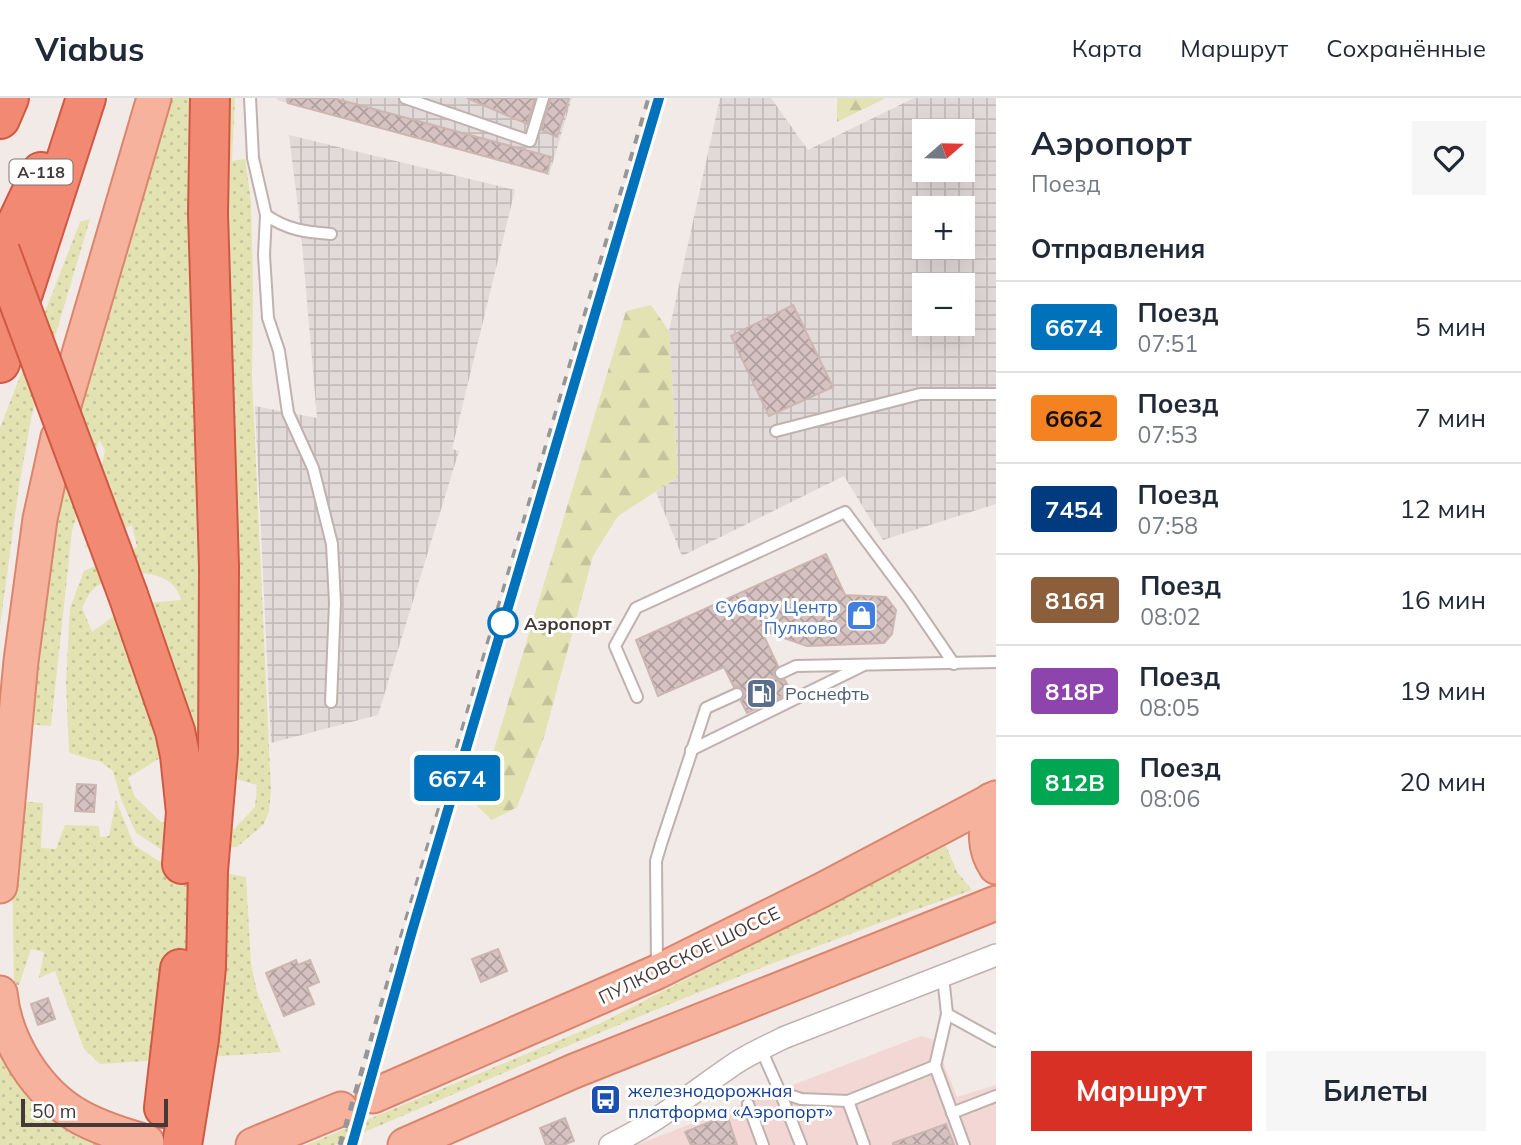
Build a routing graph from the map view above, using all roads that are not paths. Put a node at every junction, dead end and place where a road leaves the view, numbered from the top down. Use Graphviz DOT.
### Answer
graph roads {
  1 [pos="9,98"];
  2 [pos="78,98"];
  3 [pos="86,98"];
  4 [pos="154,98"];
  5 [pos="210,98"];
  6 [pos="250,98"];
  7 [pos="405,98"];
  8 [pos="542,98"];
  9 [pos="0,119"];
  10 [pos="266,215"];
  11 [pos="331,234"];
  12 [pos="3,249"];
  13 [pos="0,363"];
  14 [pos="996,394"];
  15 [pos="776,430"];
  16 [pos="996,662"];
  17 [pos="954,664"];
  18 [pos="865,665"];
  19 [pos="781,673"];
  20 [pos="737,694"];
  21 [pos="637,697"];
  22 [pos="331,702"];
  23 [pos="691,750"];
  24 [pos="994,799"];
  25 [pos="996,867"];
  26 [pos="0,886"];
  27 [pos="996,902"];
  28 [pos="996,955"];
  29 [pos="657,972"];
  30 [pos="943,976"];
  31 [pos="0,993"];
  32 [pos="947,1014"];
  33 [pos="996,1041"];
  34 [pos="761,1049"];
  35 [pos="935,1066"];
  36 [pos="780,1091"];
  37 [pos="373,1096"];
  38 [pos="996,1096"];
  39 [pos="848,1101"];
  40 [pos="748,1104"];
  41 [pos="341,1109"];
  42 [pos="952,1113"];
  43 [pos="163,1144"];
  44 [pos="253,1145"];
  45 [pos="405,1145"];
  46 [pos="610,1145"];
  47 [pos="763,1145"];
  48 [pos="801,1145"];
  49 [pos="864,1145"];
  50 [pos="964,1145"];
  1 -- 9 [label="highway"];
  2 -- 12 [label="highway, А-118"];
  3 -- 13 [label="highway"];
  4 -- 26 [label="main road"];
  5 -- 43 [label="highway"];
  6 -- 10 [label="lane"];
  7 -- 8 [label="lane"];
  10 -- 11 [label="lane"];
  10 -- 22 [label="lane"];
  12 -- 43 [label="highway, bridge"];
  14 -- 15 [label="lane"];
  16 -- 17 [label="lane"];
  17 -- 18 [label="lane"];
  17 -- 21 [label="lane"];
  18 -- 19 [label="lane"];
  18 -- 23 [label="lane"];
  20 -- 23 [label="lane"];
  23 -- 29 [label="lane"];
  24 -- 25 [label="main road"];
  24 -- 29 [label="main road, ПУЛКОВСКОЕ ШОССЕ"];
  27 -- 45 [label="main road"];
  28 -- 30 [label="street"];
  29 -- 37 [label="main road, ПУЛКОВСКОЕ ШОССЕ"];
  30 -- 32 [label="lane"];
  30 -- 34 [label="street"];
  31 -- 43 [label="main road"];
  32 -- 33 [label="lane"];
  32 -- 35 [label="lane"];
  34 -- 36 [label="lane"];
  34 -- 46 [label="street"];
  35 -- 39 [label="lane"];
  35 -- 42 [label="lane"];
  36 -- 39 [label="lane"];
  36 -- 48 [label="lane"];
  38 -- 42 [label="lane"];
  39 -- 49 [label="lane"];
  40 -- 47 [label="lane"];
  41 -- 44 [label="main road"];
  42 -- 50 [label="lane"];
}
